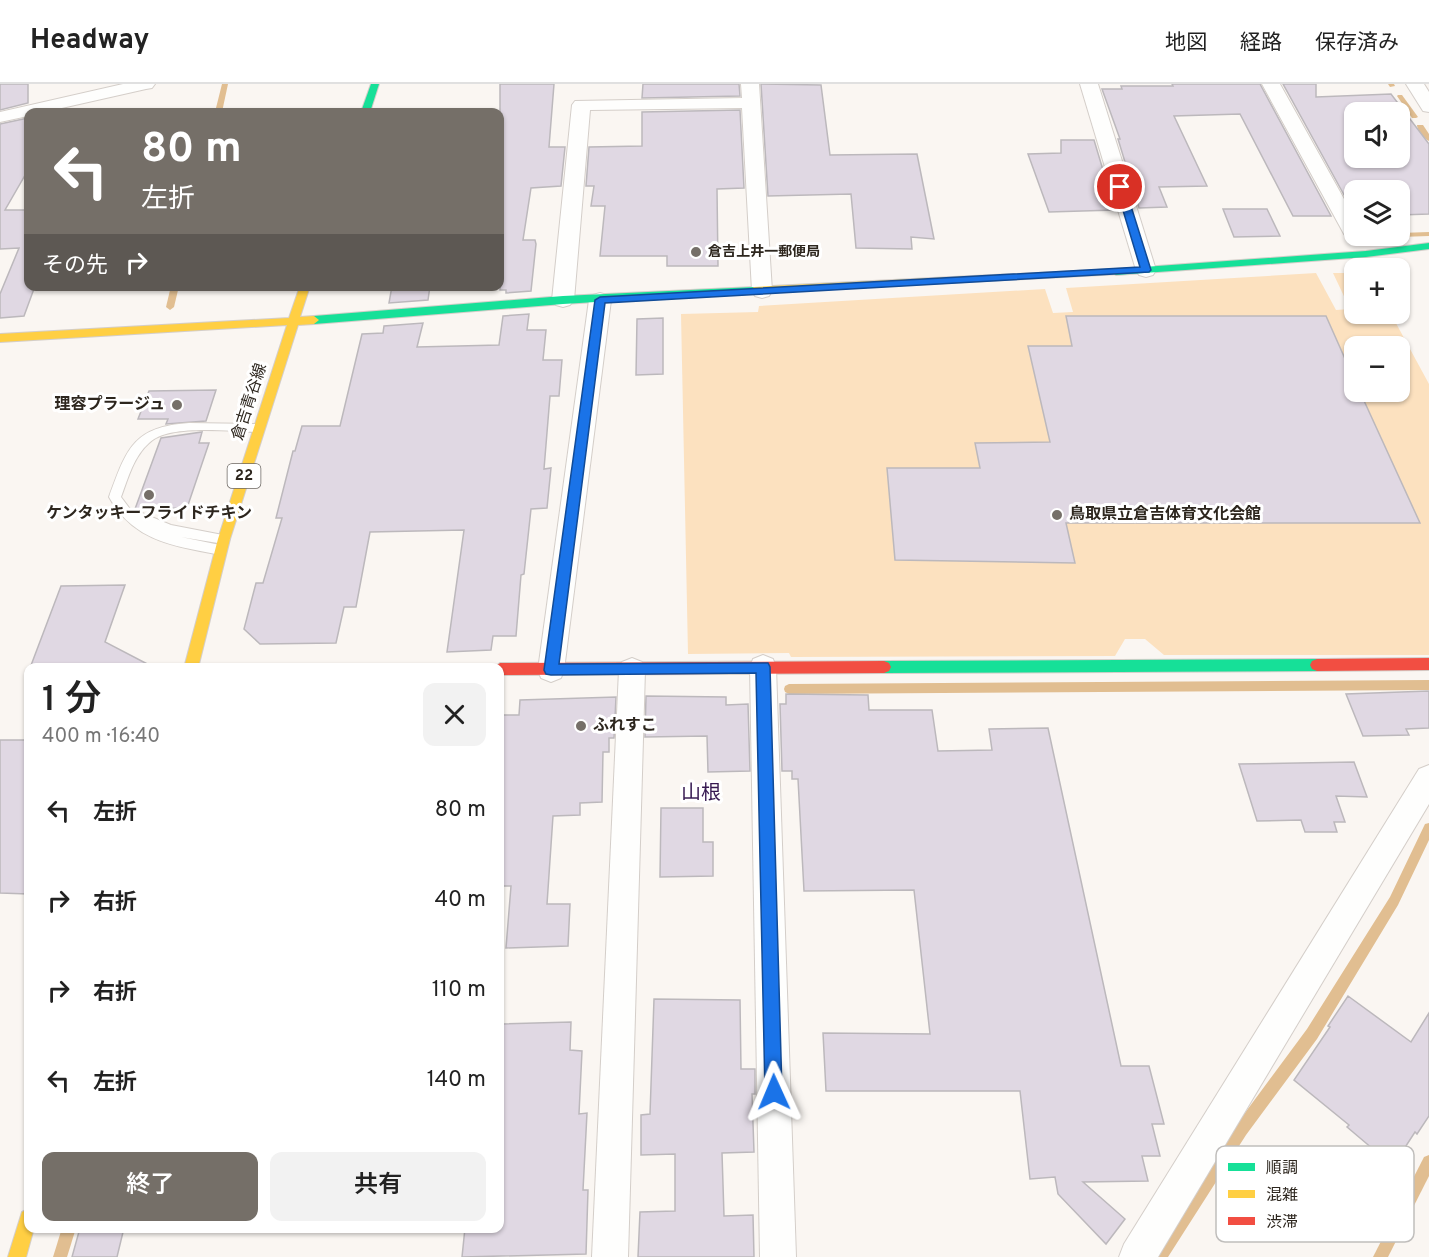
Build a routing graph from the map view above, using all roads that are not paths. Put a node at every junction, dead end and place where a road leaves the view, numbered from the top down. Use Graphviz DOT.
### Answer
graph roads {
  1 [pos="146,84"];
  2 [pos="375,84"];
  3 [pos="1089,84"];
  4 [pos="1271,84"];
  5 [pos="1415,84"];
  6 [pos="750,94"];
  7 [pos="1429,107"];
  8 [pos="40,108"];
  9 [pos="366,108"];
  10 [pos="24,112"];
  11 [pos="0,117"];
  12 [pos="1344,215"];
  13 [pos="1361,246"];
  14 [pos="1429,246"];
  15 [pos="1366,254"];
  16 [pos="1146,270"];
  17 [pos="303,291"];
  18 [pos="762,291"];
  19 [pos="563,300"];
  20 [pos="600,300"];
  21 [pos="292,322"];
  22 [pos="0,338"];
  23 [pos="258,431"];
  24 [pos="222,544"];
  25 [pos="192,663"];
  26 [pos="1429,664"];
  27 [pos="763,667"];
  28 [pos="504,669"];
  29 [pos="551,670"];
  30 [pos="632,670"];
  31 [pos="1429,778"];
  32 [pos="24,1232"];
  33 [pos="17,1257"];
  34 [pos="610,1257"];
  35 [pos="778,1257"];
  36 [pos="1137,1257"];
  1 -- 8 [label="street"];
  2 -- 9 [label="street"];
  3 -- 16 [label="street"];
  4 -- 12 [label="street"];
  5 -- 7 [label="street"];
  6 -- 18 [label="street"];
  6 -- 19 [label="street"];
  10 -- 11 [label="street"];
  13 -- 15 [label="street"];
  14 -- 15 [label="street"];
  15 -- 16 [label="street"];
  16 -- 18 [label="street"];
  17 -- 21 [label="street, 倉吉青谷線 / 22"];
  18 -- 20 [label="street"];
  19 -- 20 [label="street"];
  19 -- 21 [label="street"];
  20 -- 29 [label="street"];
  21 -- 22 [label="street"];
  21 -- 23 [label="street, 倉吉青谷線 / 22"];
  23 -- 24 [label="street, 倉吉青谷線 / 22"];
  23 -- 24 [label="lane"];
  24 -- 25 [label="street, 倉吉青谷線 / 22"];
  26 -- 27 [label="street"];
  27 -- 30 [label="street"];
  27 -- 35 [label="street"];
  28 -- 29 [label="street"];
  29 -- 30 [label="street"];
  30 -- 34 [label="street"];
  31 -- 36 [label="street"];
  32 -- 33 [label="street"];
}
